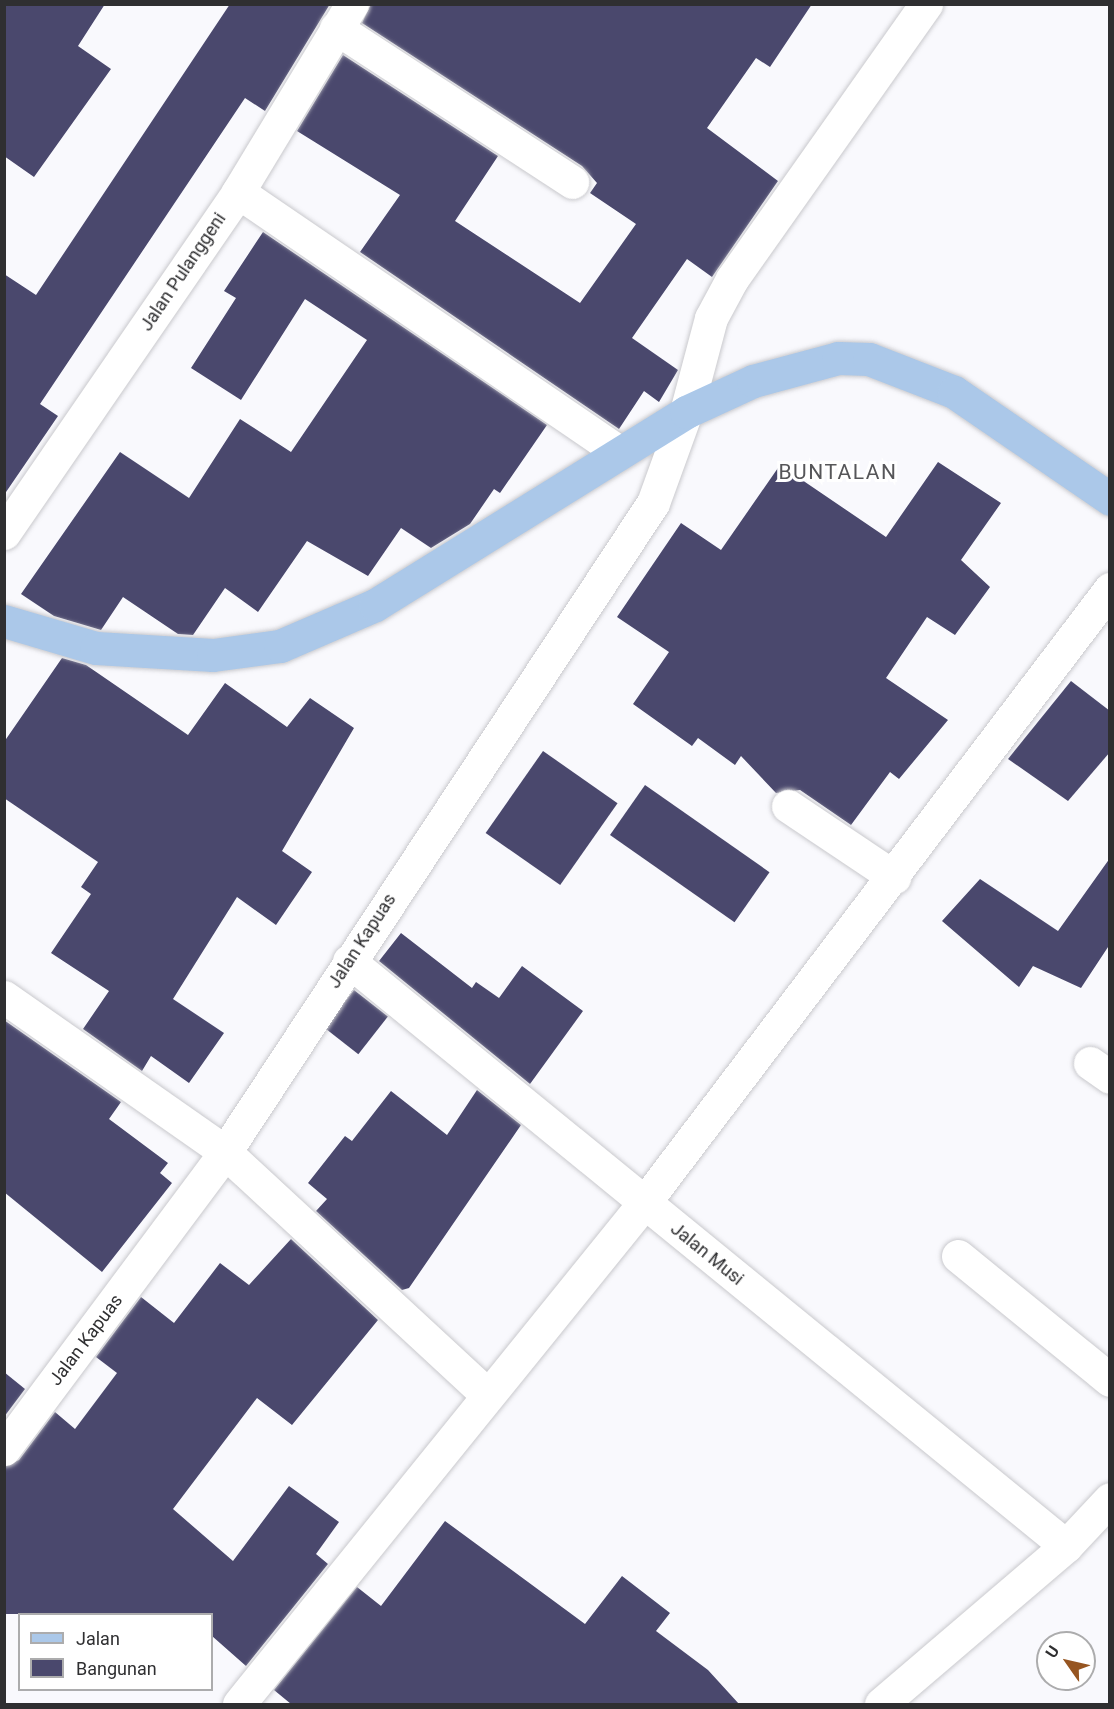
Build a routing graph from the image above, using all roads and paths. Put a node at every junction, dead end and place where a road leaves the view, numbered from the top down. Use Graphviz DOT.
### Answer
graph roads {
  1 [pos="926,4"];
  2 [pos="344,16"];
  3 [pos="572,183"];
  4 [pos="238,192"];
  5 [pos="686,412"];
  6 [pos="618,451"];
  7 [pos="1110,499"];
  8 [pos="4,533"];
  9 [pos="1110,589"];
  10 [pos="4,621"];
  11 [pos="788,806"];
  12 [pos="894,877"];
  13 [pos="349,961"];
  14 [pos="4,997"];
  15 [pos="225,1152"];
  16 [pos="644,1203"];
  17 [pos="958,1256"];
  18 [pos="1110,1380"];
  19 [pos="486,1394"];
  20 [pos="4,1449"];
  21 [pos="1110,1499"];
  22 [pos="1066,1546"];
  23 [pos="240,1704"];
  24 [pos="881,1704"];
  1 -- 5 [label="street, Jalan Kapuas"];
  2 -- 3 [label="street"];
  2 -- 4 [label="street, Jalan Pulanggeni"];
  4 -- 6 [label="street"];
  4 -- 8 [label="street, Jalan Pulanggeni"];
  5 -- 6 [label="main road"];
  5 -- 7 [label="main road"];
  5 -- 13 [label="street, Jalan Kapuas"];
  6 -- 10 [label="main road"];
  9 -- 12 [label="street"];
  11 -- 12 [label="street"];
  12 -- 16 [label="street"];
  13 -- 15 [label="street, Jalan Kapuas"];
  13 -- 16 [label="street, Jalan Musi"];
  14 -- 15 [label="street"];
  15 -- 19 [label="street"];
  15 -- 20 [label="street, Jalan Kapuas"];
  16 -- 19 [label="street"];
  16 -- 22 [label="street, Jalan Musi"];
  17 -- 18 [label="street"];
  19 -- 23 [label="street"];
  21 -- 22 [label="street"];
  22 -- 24 [label="street"];
}
